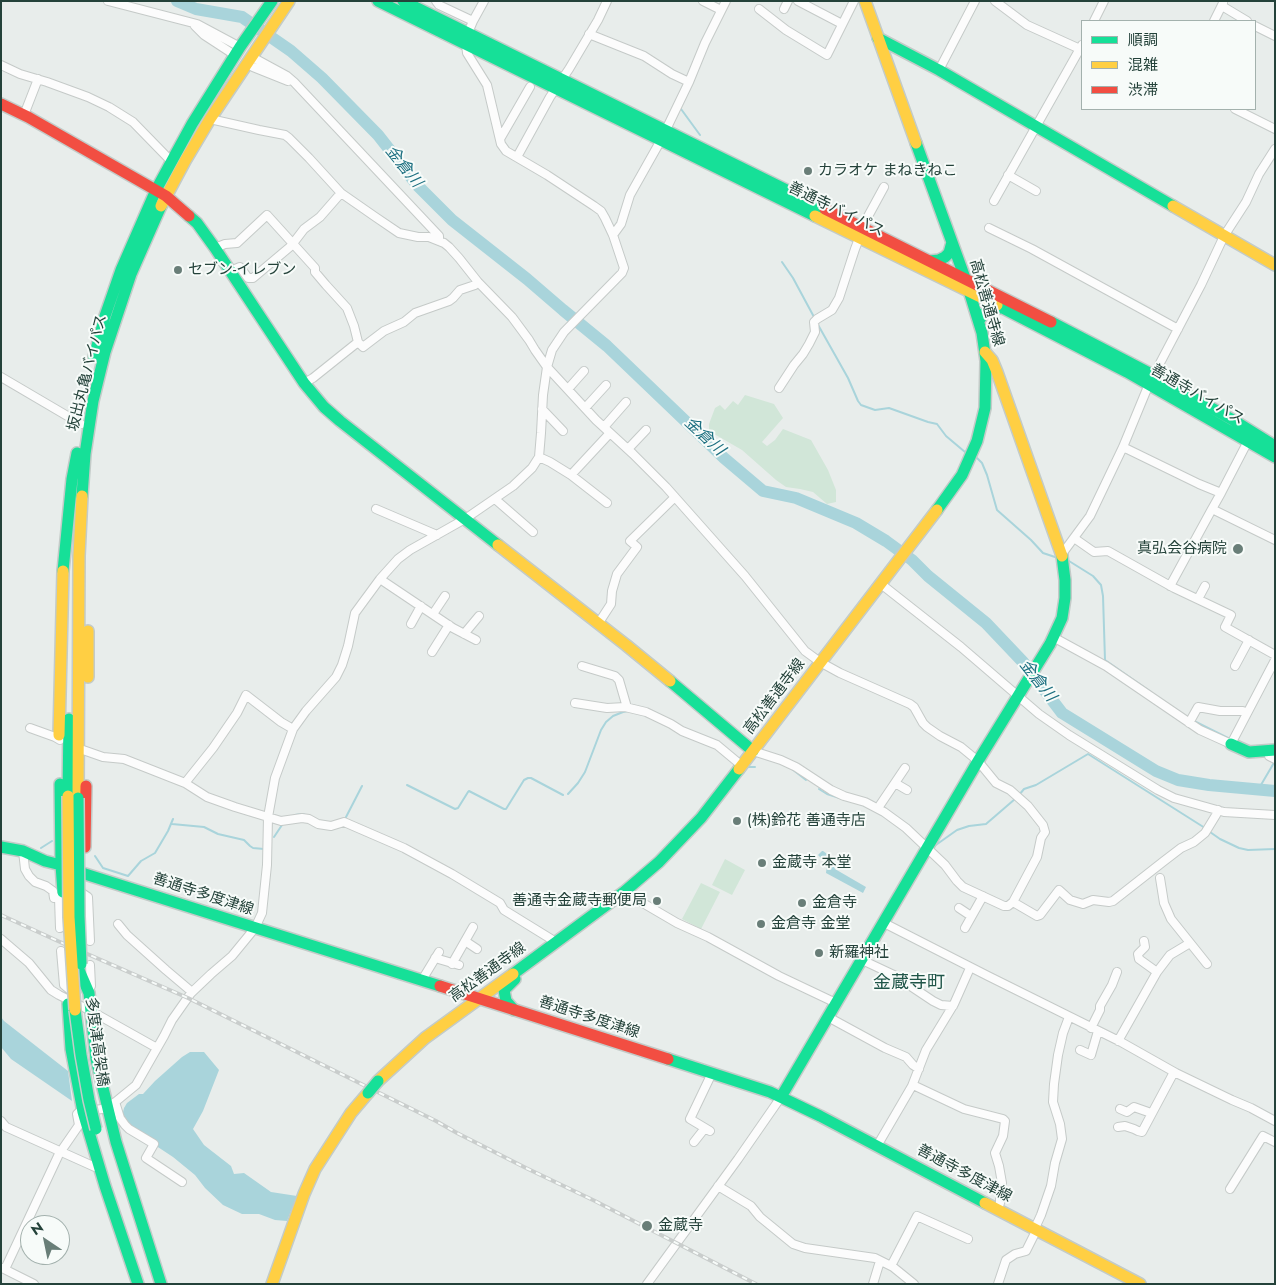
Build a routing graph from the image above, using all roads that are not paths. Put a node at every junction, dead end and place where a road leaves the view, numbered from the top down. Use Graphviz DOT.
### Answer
graph roads {
  1 [pos="108,1"];
  2 [pos="272,1"];
  3 [pos="378,1"];
  4 [pos="402,1"];
  5 [pos="436,1"];
  6 [pos="484,1"];
  7 [pos="607,1"];
  8 [pos="703,1"];
  9 [pos="726,1"];
  10 [pos="798,1"];
  11 [pos="854,1"];
  12 [pos="865,1"];
  13 [pos="975,1"];
  14 [pos="995,1"];
  15 [pos="1104,1"];
  16 [pos="289,2"];
  17 [pos="1223,4"];
  18 [pos="759,9"];
  19 [pos="721,10"];
  20 [pos="1094,20"];
  21 [pos="1215,20"];
  22 [pos="1246,20"];
  23 [pos="473,21"];
  24 [pos="191,23"];
  25 [pos="842,24"];
  26 [pos="1256,29"];
  27 [pos="589,34"];
  28 [pos="1275,36"];
  29 [pos="878,38"];
  30 [pos="467,39"];
  31 [pos="1081,47"];
  32 [pos="235,50"];
  33 [pos="253,62"];
  34 [pos="1,65"];
  35 [pos="939,70"];
  36 [pos="38,80"];
  37 [pos="689,82"];
  38 [pos="559,84"];
  39 [pos="530,87"];
  40 [pos="1,104"];
  41 [pos="1237,110"];
  42 [pos="24,115"];
  43 [pos="210,119"];
  44 [pos="1037,126"];
  45 [pos="1275,129"];
  46 [pos="663,135"];
  47 [pos="500,139"];
  48 [pos="1275,149"];
  49 [pos="517,157"];
  50 [pos="172,161"];
  51 [pos="1008,175"];
  52 [pos="884,187"];
  53 [pos="1036,191"];
  54 [pos="161,193"];
  55 [pos="341,193"];
  56 [pos="994,201"];
  57 [pos="989,228"];
  58 [pos="862,233"];
  59 [pos="613,235"];
  60 [pos="1224,236"];
  61 [pos="439,241"];
  62 [pos="952,242"];
  63 [pos="293,243"];
  64 [pos="215,248"];
  65 [pos="930,261"];
  66 [pos="1275,265"];
  67 [pos="230,271"];
  68 [pos="965,278"];
  69 [pos="478,282"];
  70 [pos="970,292"];
  71 [pos="1002,308"];
  72 [pos="979,321"];
  73 [pos="1178,329"];
  74 [pos="358,342"];
  75 [pos="985,352"];
  76 [pos="547,367"];
  77 [pos="584,371"];
  78 [pos="1,377"];
  79 [pos="1151,380"];
  80 [pos="304,383"];
  81 [pos="606,386"];
  82 [pos="779,388"];
  83 [pos="568,389"];
  84 [pos="1004,390"];
  85 [pos="986,392"];
  86 [pos="626,402"];
  87 [pos="585,408"];
  88 [pos="542,409"];
  89 [pos="81,424"];
  90 [pos="604,427"];
  91 [pos="646,430"];
  92 [pos="563,431"];
  93 [pos="610,433"];
  94 [pos="1248,441"];
  95 [pos="1275,446"];
  96 [pos="1123,447"];
  97 [pos="628,449"];
  98 [pos="77,453"];
  99 [pos="539,457"];
  100 [pos="1275,458"];
  101 [pos="571,475"];
  102 [pos="82,490"];
  103 [pos="1220,493"];
  104 [pos="675,497"];
  105 [pos="495,499"];
  106 [pos="607,503"];
  107 [pos="376,509"];
  108 [pos="1212,509"];
  109 [pos="465,519"];
  110 [pos="533,532"];
  111 [pos="437,535"];
  112 [pos="1074,538"];
  113 [pos="1275,540"];
  114 [pos="1062,554"];
  115 [pos="380,579"];
  116 [pos="881,583"];
  117 [pos="1170,586"];
  118 [pos="1205,586"];
  119 [pos="445,596"];
  120 [pos="1198,599"];
  121 [pos="421,606"];
  122 [pos="433,614"];
  123 [pos="479,616"];
  124 [pos="411,624"];
  125 [pos="598,624"];
  126 [pos="449,625"];
  127 [pos="464,634"];
  128 [pos="1053,637"];
  129 [pos="476,640"];
  130 [pos="1249,640"];
  131 [pos="432,652"];
  132 [pos="1275,655"];
  133 [pos="1275,660"];
  134 [pos="820,662"];
  135 [pos="582,666"];
  136 [pos="1235,666"];
  137 [pos="1018,696"];
  138 [pos="575,703"];
  139 [pos="625,707"];
  140 [pos="1247,713"];
  141 [pos="1190,721"];
  142 [pos="30,728"];
  143 [pos="293,729"];
  144 [pos="61,740"];
  145 [pos="1231,744"];
  146 [pos="85,751"];
  147 [pos="753,751"];
  148 [pos="1273,755"];
  149 [pos="978,761"];
  150 [pos="741,765"];
  151 [pos="905,768"];
  152 [pos="185,783"];
  153 [pos="895,783"];
  154 [pos="907,790"];
  155 [pos="73,797"];
  156 [pos="878,808"];
  157 [pos="1218,810"];
  158 [pos="1275,816"];
  159 [pos="268,817"];
  160 [pos="1,847"];
  161 [pos="927,848"];
  162 [pos="23,852"];
  163 [pos="61,865"];
  164 [pos="85,874"];
  165 [pos="1160,878"];
  166 [pos="624,892"];
  167 [pos="82,893"];
  168 [pos="59,896"];
  169 [pos="983,896"];
  170 [pos="1013,902"];
  171 [pos="959,908"];
  172 [pos="971,916"];
  173 [pos="884,923"];
  174 [pos="118,924"];
  175 [pos="473,927"];
  176 [pos="60,928"];
  177 [pos="255,928"];
  178 [pos="965,928"];
  179 [pos="1,938"];
  180 [pos="551,939"];
  181 [pos="90,940"];
  182 [pos="465,941"];
  183 [pos="1144,941"];
  184 [pos="1190,942"];
  185 [pos="477,949"];
  186 [pos="61,951"];
  187 [pos="540,954"];
  188 [pos="862,960"];
  189 [pos="1207,964"];
  190 [pos="90,965"];
  191 [pos="970,968"];
  192 [pos="1117,972"];
  193 [pos="1158,972"];
  194 [pos="422,980"];
  195 [pos="453,990"];
  196 [pos="492,990"];
  197 [pos="88,991"];
  198 [pos="192,992"];
  199 [pos="69,995"];
  200 [pos="479,999"];
  201 [pos="836,1003"];
  202 [pos="496,1004"];
  203 [pos="953,1006"];
  204 [pos="514,1010"];
  205 [pos="91,1011"];
  206 [pos="828,1017"];
  207 [pos="1069,1017"];
  208 [pos="1094,1029"];
  209 [pos="425,1038"];
  210 [pos="1118,1041"];
  211 [pos="157,1048"];
  212 [pos="1080,1050"];
  213 [pos="919,1068"];
  214 [pos="1174,1072"];
  215 [pos="712,1073"];
  216 [pos="913,1085"];
  217 [pos="781,1097"];
  218 [pos="111,1105"];
  219 [pos="1120,1109"];
  220 [pos="83,1112"];
  221 [pos="1151,1113"];
  222 [pos="1275,1120"];
  223 [pos="1,1121"];
  224 [pos="1118,1127"];
  225 [pos="100,1128"];
  226 [pos="694,1142"];
  227 [pos="1275,1142"];
  228 [pos="877,1146"];
  229 [pos="61,1152"];
  230 [pos="99,1166"];
  231 [pos="182,1182"];
  232 [pos="718,1186"];
  233 [pos="1230,1189"];
  234 [pos="998,1209"];
  235 [pos="1036,1229"];
  236 [pos="968,1239"];
  237 [pos="880,1261"];
  238 [pos="891,1266"];
  239 [pos="3,1268"];
  240 [pos="34,1284"];
  241 [pos="138,1284"];
  242 [pos="144,1284"];
  243 [pos="156,1284"];
  244 [pos="161,1284"];
  245 [pos="272,1284"];
  246 [pos="647,1284"];
  247 [pos="873,1284"];
  248 [pos="914,1284"];
  249 [pos="998,1284"];
  250 [pos="1140,1284"];
  1 -- 24 [label="street"];
  2 -- 32 [label="main road, 坂出丸亀バイパス"];
  3 -- 30 [label="main road, 善通寺バイパス"];
  4 -- 30 [label="main road, 善通寺バイパス"];
  5 -- 23 [label="street"];
  6 -- 23 [label="street"];
  7 -- 27 [label="street"];
  8 -- 19 [label="street"];
  9 -- 19 [label="street"];
  10 -- 25 [label="street"];
  11 -- 25 [label="street"];
  12 -- 29 [label="main road, 高松善通寺線"];
  13 -- 35 [label="street"];
  14 -- 31 [label="street"];
  15 -- 20 [label="street"];
  16 -- 33 [label="main road, 坂出丸亀バイパス"];
  17 -- 21 [label="street"];
  17 -- 22 [label="street"];
  18 -- 25 [label="street"];
  19 -- 37 [label="street"];
  23 -- 30 [label="street"];
  24 -- 32 [label="street"];
  24 -- 32 [label="street"];
  26 -- 28 [label="street"];
  27 -- 37 [label="street"];
  27 -- 38 [label="street"];
  29 -- 35 [label="main road"];
  29 -- 62 [label="main road, 高松善通寺線"];
  30 -- 38 [label="main road, 善通寺バイパス"];
  30 -- 47 [label="street"];
  31 -- 44 [label="street"];
  32 -- 50 [label="main road, 坂出丸亀バイパス"];
  33 -- 43 [label="main road, 坂出丸亀バイパス"];
  33 -- 61 [label="street"];
  34 -- 36 [label="street"];
  35 -- 44 [label="main road"];
  36 -- 42 [label="street"];
  36 -- 50 [label="street"];
  37 -- 46 [label="street"];
  38 -- 46 [label="main road, 善通寺バイパス"];
  38 -- 49 [label="street"];
  39 -- 47 [label="street"];
  40 -- 42 [label="main road"];
  41 -- 45 [label="street"];
  42 -- 54 [label="main road"];
  43 -- 54 [label="main road, 坂出丸亀バイパス"];
  43 -- 55 [label="street"];
  44 -- 51 [label="street"];
  44 -- 60 [label="main road"];
  46 -- 58 [label="main road, 善通寺バイパス"];
  46 -- 59 [label="street"];
  47 -- 49 [label="street"];
  48 -- 60 [label="street"];
  49 -- 59 [label="street"];
  50 -- 54 [label="main road, 坂出丸亀バイパス"];
  51 -- 53 [label="street"];
  51 -- 56 [label="street"];
  52 -- 58 [label="street"];
  54 -- 64 [label="main road"];
  54 -- 89 [label="main road, 坂出丸亀バイパス"];
  54 -- 102 [label="main road, 坂出丸亀バイパス"];
  55 -- 61 [label="street"];
  55 -- 63 [label="street"];
  57 -- 73 [label="street"];
  58 -- 65 [label="main road, 善通寺バイパス"];
  58 -- 70 [label="main road, 善通寺バイパス"];
  58 -- 82 [label="street"];
  59 -- 76 [label="street"];
  60 -- 66 [label="main road"];
  60 -- 73 [label="street"];
  61 -- 69 [label="street"];
  62 -- 65 [label="main road"];
  62 -- 68 [label="main road, 高松善通寺線"];
  63 -- 64 [label="street"];
  63 -- 67 [label="street"];
  63 -- 74 [label="street"];
  64 -- 67 [label="main road"];
  65 -- 68 [label="main road, 善通寺バイパス"];
  67 -- 80 [label="main road"];
  68 -- 70 [label="main road, 高松善通寺線"];
  68 -- 79 [label="main road, 善通寺バイパス"];
  69 -- 74 [label="street"];
  69 -- 76 [label="street"];
  70 -- 71 [label="main road, 善通寺バイパス"];
  70 -- 72 [label="main road, 高松善通寺線"];
  71 -- 72 [label="main road"];
  71 -- 79 [label="main road, 善通寺バイパス"];
  72 -- 75 [label="main road, 高松善通寺線"];
  73 -- 79 [label="street"];
  74 -- 80 [label="street"];
  75 -- 84 [label="main road"];
  75 -- 85 [label="main road, 高松善通寺線"];
  76 -- 83 [label="street"];
  76 -- 88 [label="street"];
  77 -- 83 [label="street"];
  78 -- 89 [label="street"];
  79 -- 94 [label="main road, 善通寺バイパス"];
  79 -- 95 [label="main road, 善通寺バイパス"];
  79 -- 96 [label="street"];
  80 -- 109 [label="main road"];
  81 -- 87 [label="street"];
  83 -- 87 [label="street"];
  84 -- 85 [label="main road"];
  84 -- 114 [label="main road"];
  85 -- 116 [label="main road, 高松善通寺線"];
  86 -- 90 [label="street"];
  87 -- 90 [label="street"];
  88 -- 92 [label="street"];
  88 -- 99 [label="street"];
  89 -- 98 [label="main road, 坂出丸亀バイパス"];
  90 -- 93 [label="street"];
  91 -- 97 [label="street"];
  93 -- 97 [label="street"];
  93 -- 101 [label="street"];
  94 -- 100 [label="main road, 善通寺バイパス"];
  94 -- 103 [label="street"];
  96 -- 103 [label="street"];
  96 -- 112 [label="street"];
  97 -- 104 [label="street"];
  98 -- 144 [label="main road"];
  98 -- 155 [label="main road, 坂出丸亀バイパス"];
  99 -- 101 [label="street"];
  99 -- 105 [label="street"];
  101 -- 106 [label="street"];
  102 -- 146 [label="main road"];
  102 -- 155 [label="main road, 坂出丸亀バイパス"];
  103 -- 108 [label="street"];
  104 -- 125 [label="street"];
  104 -- 134 [label="street"];
  105 -- 109 [label="street"];
  105 -- 110 [label="street"];
  107 -- 111 [label="street"];
  108 -- 113 [label="street"];
  108 -- 117 [label="street"];
  109 -- 111 [label="street"];
  109 -- 125 [label="main road"];
  111 -- 115 [label="street"];
  112 -- 114 [label="street"];
  112 -- 117 [label="street"];
  114 -- 128 [label="main road"];
  115 -- 121 [label="street"];
  115 -- 143 [label="street"];
  116 -- 134 [label="main road, 高松善通寺線"];
  116 -- 137 [label="street"];
  117 -- 120 [label="street"];
  118 -- 120 [label="street"];
  119 -- 122 [label="street"];
  120 -- 130 [label="street"];
  121 -- 122 [label="street"];
  121 -- 124 [label="street"];
  122 -- 126 [label="street"];
  123 -- 127 [label="street"];
  125 -- 147 [label="main road"];
  126 -- 127 [label="street"];
  126 -- 131 [label="street"];
  127 -- 129 [label="street"];
  128 -- 137 [label="main road"];
  128 -- 141 [label="street"];
  130 -- 132 [label="street"];
  130 -- 136 [label="street"];
  133 -- 140 [label="street"];
  134 -- 147 [label="main road, 高松善通寺線"];
  134 -- 149 [label="street"];
  135 -- 139 [label="street"];
  137 -- 149 [label="main road"];
  137 -- 157 [label="street"];
  138 -- 139 [label="street"];
  139 -- 150 [label="street"];
  140 -- 141 [label="street"];
  140 -- 145 [label="street"];
  141 -- 145 [label="street"];
  142 -- 144 [label="street"];
  143 -- 152 [label="street"];
  143 -- 159 [label="street"];
  144 -- 163 [label="main road"];
  145 -- 148 [label="main road"];
  146 -- 152 [label="street"];
  146 -- 164 [label="main road"];
  147 -- 150 [label="main road, 高松善通寺線"];
  147 -- 156 [label="street"];
  149 -- 161 [label="main road"];
  149 -- 170 [label="street"];
  150 -- 166 [label="main road, 高松善通寺線"];
  151 -- 153 [label="street"];
  152 -- 159 [label="street"];
  153 -- 154 [label="street"];
  153 -- 156 [label="street"];
  155 -- 225 [label="main road, 多度津高架橋, bridge"];
  156 -- 161 [label="street"];
  157 -- 158 [label="street"];
  157 -- 170 [label="street"];
  159 -- 177 [label="street"];
  159 -- 180 [label="street"];
  160 -- 162 [label="main road, 善通寺多度津線"];
  161 -- 169 [label="street"];
  161 -- 173 [label="main road"];
  162 -- 163 [label="main road, 善通寺多度津線"];
  162 -- 168 [label="street"];
  163 -- 164 [label="main road, 善通寺多度津線"];
  163 -- 168 [label="main road"];
  164 -- 167 [label="main road"];
  164 -- 177 [label="main road, 善通寺多度津線"];
  165 -- 184 [label="street"];
  166 -- 187 [label="main road, 高松善通寺線"];
  166 -- 201 [label="street"];
  167 -- 168 [label="street"];
  167 -- 168 [label="main road"];
  167 -- 181 [label="street"];
  168 -- 176 [label="street"];
  169 -- 170 [label="street"];
  169 -- 172 [label="street"];
  171 -- 172 [label="street"];
  172 -- 178 [label="street"];
  173 -- 188 [label="main road"];
  173 -- 191 [label="street"];
  174 -- 198 [label="street"];
  175 -- 182 [label="street"];
  177 -- 194 [label="main road, 善通寺多度津線"];
  177 -- 198 [label="street"];
  179 -- 199 [label="street"];
  182 -- 185 [label="street"];
  182 -- 194 [label="street"];
  183 -- 193 [label="street"];
  184 -- 189 [label="street"];
  184 -- 193 [label="street"];
  186 -- 199 [label="street"];
  187 -- 196 [label="main road, 高松善通寺線"];
  187 -- 204 [label="main road"];
  188 -- 201 [label="main road"];
  188 -- 203 [label="street"];
  190 -- 197 [label="street"];
  191 -- 203 [label="street"];
  191 -- 207 [label="street"];
  192 -- 208 [label="street"];
  193 -- 210 [label="street"];
  194 -- 195 [label="main road, 善通寺多度津線"];
  195 -- 200 [label="main road, 善通寺多度津線"];
  195 -- 209 [label="main road"];
  196 -- 200 [label="main road, 高松善通寺線"];
  196 -- 202 [label="main road"];
  197 -- 199 [label="street"];
  197 -- 199 [label="main road"];
  197 -- 205 [label="main road"];
  198 -- 211 [label="street"];
  199 -- 205 [label="street"];
  199 -- 220 [label="main road"];
  200 -- 202 [label="main road, 善通寺多度津線"];
  200 -- 209 [label="main road, 高松善通寺線"];
  201 -- 206 [label="main road"];
  202 -- 204 [label="main road, 善通寺多度津線"];
  203 -- 213 [label="street"];
  204 -- 215 [label="main road, 善通寺多度津線"];
  205 -- 211 [label="street"];
  205 -- 218 [label="main road"];
  206 -- 213 [label="street"];
  206 -- 217 [label="main road"];
  207 -- 208 [label="street"];
  207 -- 235 [label="street"];
  208 -- 210 [label="street"];
  208 -- 212 [label="street"];
  209 -- 245 [label="main road, 高松善通寺線, bridge"];
  210 -- 214 [label="street"];
  211 -- 218 [label="street"];
  213 -- 216 [label="street"];
  214 -- 221 [label="street"];
  214 -- 222 [label="street"];
  215 -- 217 [label="main road, 善通寺多度津線"];
  215 -- 226 [label="street"];
  216 -- 228 [label="street"];
  216 -- 234 [label="street"];
  217 -- 228 [label="main road, 善通寺多度津線"];
  217 -- 232 [label="street"];
  218 -- 220 [label="street"];
  218 -- 231 [label="street"];
  218 -- 244 [label="main road"];
  219 -- 221 [label="street"];
  220 -- 229 [label="street"];
  220 -- 230 [label="main road"];
  221 -- 224 [label="street"];
  223 -- 229 [label="street"];
  225 -- 242 [label="main road, 多度津高架橋"];
  225 -- 243 [label="main road, 多度津高架橋"];
  227 -- 233 [label="street"];
  228 -- 234 [label="main road, 善通寺多度津線"];
  229 -- 230 [label="street"];
  229 -- 239 [label="street"];
  230 -- 241 [label="main road"];
  232 -- 237 [label="street"];
  232 -- 246 [label="street"];
  234 -- 235 [label="main road, 善通寺多度津線"];
  235 -- 249 [label="street"];
  235 -- 250 [label="main road, 善通寺多度津線"];
  236 -- 238 [label="street"];
  237 -- 238 [label="street"];
  237 -- 247 [label="street"];
  238 -- 248 [label="street"];
  239 -- 240 [label="street"];
}
